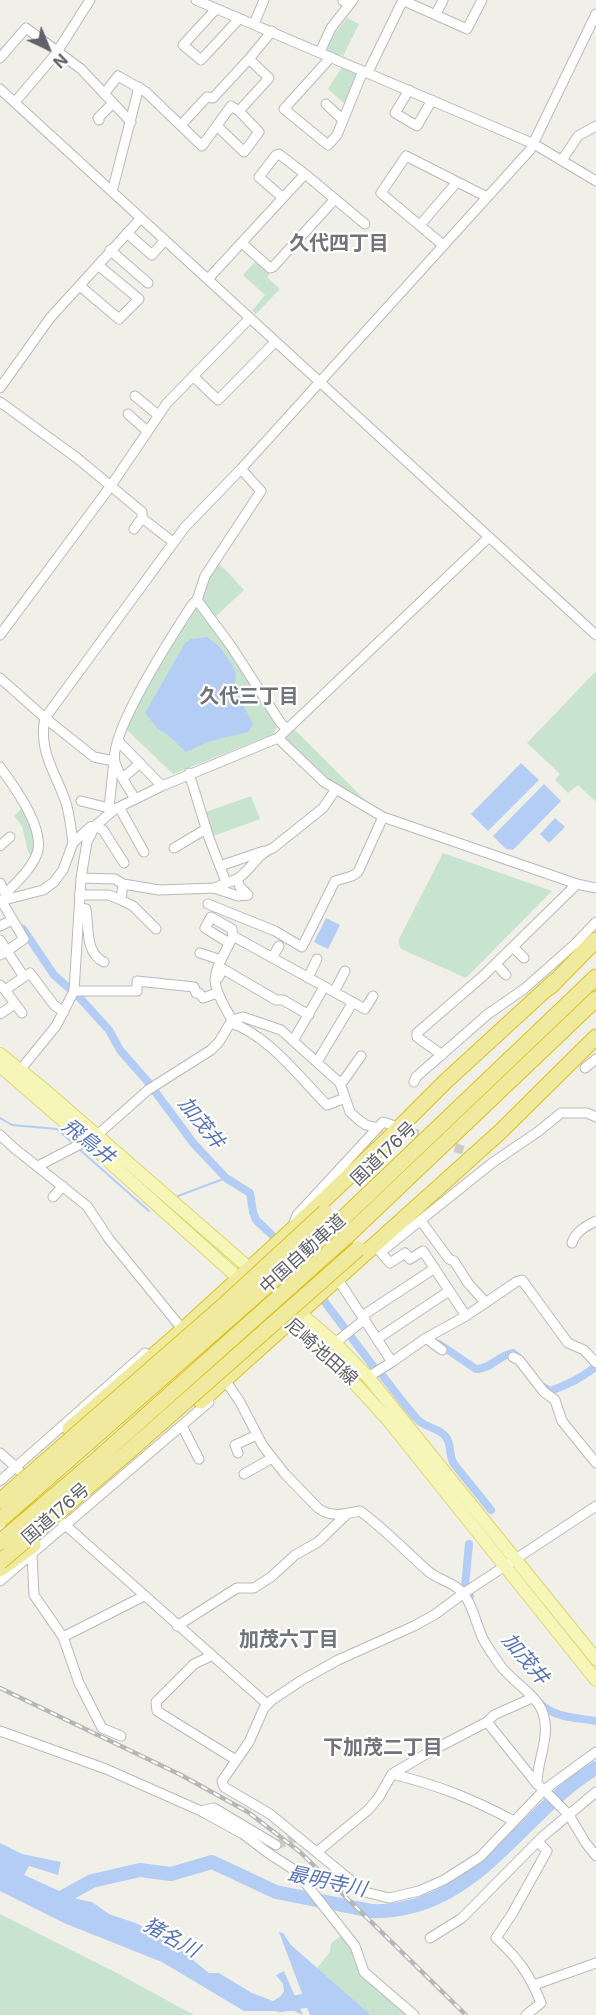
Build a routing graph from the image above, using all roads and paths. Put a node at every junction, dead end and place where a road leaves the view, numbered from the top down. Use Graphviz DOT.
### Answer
graph roads {
  1 [pos="90,0"];
  2 [pos="196,0"];
  3 [pos="264,0"];
  4 [pos="403,0"];
  5 [pos="443,0"];
  6 [pos="482,0"];
  7 [pos="346,1"];
  8 [pos="216,9"];
  9 [pos="596,14"];
  10 [pos="436,15"];
  11 [pos="239,19"];
  12 [pos="254,24"];
  13 [pos="272,31"];
  14 [pos="57,52"];
  15 [pos="320,52"];
  16 [pos="331,57"];
  17 [pos="0,58"];
  18 [pos="249,59"];
  19 [pos="365,71"];
  20 [pos="139,87"];
  21 [pos="0,89"];
  22 [pos="409,90"];
  23 [pos="104,94"];
  24 [pos="432,100"];
  25 [pos="15,102"];
  26 [pos="114,103"];
  27 [pos="326,104"];
  28 [pos="239,111"];
  29 [pos="98,119"];
  30 [pos="343,120"];
  31 [pos="131,122"];
  32 [pos="181,125"];
  33 [pos="217,126"];
  34 [pos="596,126"];
  35 [pos="534,144"];
  36 [pos="562,160"];
  37 [pos="305,174"];
  38 [pos="596,180"];
  39 [pos="457,182"];
  40 [pos="112,192"];
  41 [pos="487,196"];
  42 [pos="283,198"];
  43 [pos="335,199"];
  44 [pos="141,218"];
  45 [pos="365,224"];
  46 [pos="420,225"];
  47 [pos="127,233"];
  48 [pos="165,240"];
  49 [pos="242,243"];
  50 [pos="443,245"];
  51 [pos="110,250"];
  52 [pos="98,265"];
  53 [pos="208,279"];
  54 [pos="148,283"];
  55 [pos="80,286"];
  56 [pos="250,318"];
  57 [pos="275,342"];
  58 [pos="193,376"];
  59 [pos="319,383"];
  60 [pos="0,388"];
  61 [pos="135,396"];
  62 [pos="0,402"];
  63 [pos="128,414"];
  64 [pos="158,415"];
  65 [pos="147,432"];
  66 [pos="241,469"];
  67 [pos="110,487"];
  68 [pos="142,518"];
  69 [pos="134,529"];
  70 [pos="489,537"];
  71 [pos="173,542"];
  72 [pos="197,600"];
  73 [pos="0,635"];
  74 [pos="596,635"];
  75 [pos="0,678"];
  76 [pos="45,718"];
  77 [pos="287,729"];
  78 [pos="278,738"];
  79 [pos="118,741"];
  80 [pos="114,760"];
  81 [pos="140,763"];
  82 [pos="0,767"];
  83 [pos="189,773"];
  84 [pos="123,778"];
  85 [pos="162,786"];
  86 [pos="336,789"];
  87 [pos="135,799"];
  88 [pos="81,801"];
  89 [pos="114,808"];
  90 [pos="383,817"];
  91 [pos="95,826"];
  92 [pos="206,829"];
  93 [pos="10,837"];
  94 [pos="73,843"];
  95 [pos="0,846"];
  96 [pos="174,848"];
  97 [pos="264,851"];
  98 [pos="144,852"];
  99 [pos="124,863"];
  100 [pos="220,866"];
  101 [pos="81,878"];
  102 [pos="237,879"];
  103 [pos="226,882"];
  104 [pos="0,883"];
  105 [pos="123,884"];
  106 [pos="577,885"];
  107 [pos="214,888"];
  108 [pos="596,888"];
  109 [pos="79,896"];
  110 [pos="4,898"];
  111 [pos="121,900"];
  112 [pos="208,904"];
  113 [pos="80,908"];
  114 [pos="12,920"];
  115 [pos="596,922"];
  116 [pos="0,926"];
  117 [pos="156,929"];
  118 [pos="0,940"];
  119 [pos="596,940"];
  120 [pos="279,946"];
  121 [pos="513,947"];
  122 [pos="4,953"];
  123 [pos="200,953"];
  124 [pos="272,957"];
  125 [pos="524,958"];
  126 [pos="317,959"];
  127 [pos="221,960"];
  128 [pos="104,962"];
  129 [pos="282,963"];
  130 [pos="496,964"];
  131 [pos="345,971"];
  132 [pos="278,973"];
  133 [pos="507,975"];
  134 [pos="596,976"];
  135 [pos="24,977"];
  136 [pos="308,978"];
  137 [pos="214,981"];
  138 [pos="555,981"];
  139 [pos="324,987"];
  140 [pos="3,988"];
  141 [pos="74,991"];
  142 [pos="334,992"];
  143 [pos="217,993"];
  144 [pos="373,996"];
  145 [pos="596,999"];
  146 [pos="353,1002"];
  147 [pos="15,1004"];
  148 [pos="64,1012"];
  149 [pos="22,1013"];
  150 [pos="0,1014"];
  151 [pos="309,1015"];
  152 [pos="232,1022"];
  153 [pos="596,1036"];
  154 [pos="293,1041"];
  155 [pos="0,1054"];
  156 [pos="442,1055"];
  157 [pos="361,1056"];
  158 [pos="596,1059"];
  159 [pos="317,1062"];
  160 [pos="0,1066"];
  161 [pos="585,1068"];
  162 [pos="17,1074"];
  163 [pos="414,1082"];
  164 [pos="340,1083"];
  165 [pos="345,1098"];
  166 [pos="559,1109"];
  167 [pos="596,1117"];
  168 [pos="555,1119"];
  169 [pos="392,1125"];
  170 [pos="378,1128"];
  171 [pos="0,1135"];
  172 [pos="91,1138"];
  173 [pos="482,1157"];
  174 [pos="492,1163"];
  175 [pos="38,1166"];
  176 [pos="63,1186"];
  177 [pos="53,1197"];
  178 [pos="421,1221"];
  179 [pos="596,1221"];
  180 [pos="291,1231"];
  181 [pos="341,1231"];
  182 [pos="572,1243"];
  183 [pos="378,1248"];
  184 [pos="435,1268"];
  185 [pos="244,1274"];
  186 [pos="337,1278"];
  187 [pos="449,1291"];
  188 [pos="486,1303"];
  189 [pos="466,1316"];
  190 [pos="363,1317"];
  191 [pos="294,1318"];
  192 [pos="183,1330"];
  193 [pos="426,1338"];
  194 [pos="377,1339"];
  195 [pos="335,1343"];
  196 [pos="442,1350"];
  197 [pos="513,1357"];
  198 [pos="392,1362"];
  199 [pos="596,1363"];
  200 [pos="368,1377"];
  201 [pos="225,1380"];
  202 [pos="182,1426"];
  203 [pos="257,1435"];
  204 [pos="238,1453"];
  205 [pos="0,1454"];
  206 [pos="272,1458"];
  207 [pos="199,1459"];
  208 [pos="596,1462"];
  209 [pos="15,1467"];
  210 [pos="244,1474"];
  211 [pos="0,1480"];
  212 [pos="0,1490"];
  213 [pos="0,1501"];
  214 [pos="596,1506"];
  215 [pos="347,1514"];
  216 [pos="0,1520"];
  217 [pos="65,1527"];
  218 [pos="0,1542"];
  219 [pos="32,1556"];
  220 [pos="0,1562"];
  221 [pos="510,1563"];
  222 [pos="0,1569"];
  223 [pos="0,1581"];
  224 [pos="464,1593"];
  225 [pos="144,1596"];
  226 [pos="177,1626"];
  227 [pos="63,1637"];
  228 [pos="211,1656"];
  229 [pos="596,1659"];
  230 [pos="596,1680"];
  231 [pos="532,1698"];
  232 [pos="267,1704"];
  233 [pos="487,1722"];
  234 [pos="0,1731"];
  235 [pos="121,1737"];
  236 [pos="596,1752"];
  237 [pos="236,1760"];
  238 [pos="392,1774"];
  239 [pos="542,1789"];
  240 [pos="596,1792"];
  241 [pos="201,1811"];
  242 [pos="567,1813"];
  243 [pos="514,1821"];
  244 [pos="538,1842"];
  245 [pos="276,1845"];
  246 [pos="317,1852"];
  247 [pos="596,1856"];
  248 [pos="429,1938"];
  249 [pos="596,1963"];
  250 [pos="534,1985"];
  251 [pos="414,2015"];
  252 [pos="526,2015"];
  1 -- 14 [label="street"];
  2 -- 8 [label="street"];
  3 -- 12 [label="street"];
  4 -- 10 [label="street"];
  4 -- 19 [label="street"];
  5 -- 10 [label="street"];
  6 -- 10 [label="street"];
  7 -- 15 [label="street"];
  8 -- 11 [label="street"];
  8 -- 11 [label="street"];
  9 -- 35 [label="street"];
  11 -- 12 [label="street"];
  12 -- 13 [label="street"];
  13 -- 15 [label="street"];
  13 -- 18 [label="street"];
  14 -- 17 [label="street"];
  14 -- 23 [label="street"];
  14 -- 25 [label="street"];
  15 -- 16 [label="street"];
  16 -- 19 [label="street"];
  16 -- 30 [label="street"];
  18 -- 28 [label="street"];
  18 -- 32 [label="street"];
  19 -- 22 [label="street"];
  19 -- 30 [label="street"];
  20 -- 23 [label="street"];
  20 -- 31 [label="street"];
  20 -- 32 [label="street"];
  21 -- 25 [label="street"];
  22 -- 24 [label="street"];
  22 -- 24 [label="street"];
  23 -- 26 [label="street"];
  24 -- 35 [label="street"];
  25 -- 40 [label="street"];
  26 -- 29 [label="street"];
  26 -- 31 [label="street"];
  27 -- 30 [label="street"];
  28 -- 33 [label="street"];
  28 -- 33 [label="street"];
  31 -- 40 [label="street"];
  32 -- 33 [label="street"];
  34 -- 36 [label="street"];
  35 -- 36 [label="street"];
  35 -- 41 [label="street"];
  36 -- 38 [label="street"];
  37 -- 42 [label="street"];
  37 -- 42 [label="street"];
  37 -- 43 [label="street"];
  39 -- 41 [label="street"];
  39 -- 46 [label="street"];
  39 -- 46 [label="street"];
  40 -- 44 [label="street"];
  41 -- 50 [label="street"];
  42 -- 49 [label="street"];
  43 -- 45 [label="street"];
  43 -- 49 [label="street"];
  44 -- 47 [label="street"];
  44 -- 48 [label="street"];
  46 -- 50 [label="street"];
  47 -- 48 [label="street"];
  47 -- 51 [label="street"];
  48 -- 53 [label="street"];
  49 -- 53 [label="street"];
  50 -- 59 [label="street"];
  51 -- 52 [label="street"];
  51 -- 54 [label="street"];
  52 -- 55 [label="street"];
  52 -- 55 [label="street"];
  53 -- 56 [label="street"];
  55 -- 60 [label="street"];
  56 -- 57 [label="street"];
  56 -- 58 [label="street"];
  57 -- 58 [label="street"];
  57 -- 59 [label="street"];
  58 -- 64 [label="street"];
  59 -- 66 [label="street"];
  59 -- 70 [label="street"];
  61 -- 64 [label="street"];
  62 -- 67 [label="street"];
  63 -- 65 [label="street"];
  64 -- 65 [label="street"];
  65 -- 67 [label="street"];
  66 -- 71 [label="street"];
  66 -- 72 [label="street"];
  67 -- 68 [label="street"];
  67 -- 73 [label="street"];
  68 -- 69 [label="street"];
  68 -- 71 [label="street"];
  70 -- 74 [label="street"];
  70 -- 77 [label="street"];
  71 -- 76 [label="street"];
  72 -- 77 [label="street"];
  72 -- 79 [label="street"];
  75 -- 76 [label="street"];
  76 -- 80 [label="street"];
  76 -- 94 [label="street"];
  77 -- 78 [label="street"];
  78 -- 83 [label="street"];
  78 -- 86 [label="street"];
  79 -- 80 [label="street"];
  79 -- 81 [label="street"];
  80 -- 84 [label="street"];
  80 -- 89 [label="street"];
  81 -- 84 [label="street"];
  81 -- 85 [label="street"];
  82 -- 110 [label="street"];
  83 -- 85 [label="street"];
  83 -- 92 [label="street"];
  84 -- 87 [label="street"];
  85 -- 87 [label="street"];
  86 -- 90 [label="street"];
  86 -- 97 [label="street"];
  87 -- 89 [label="street"];
  88 -- 89 [label="street"];
  89 -- 91 [label="street"];
  89 -- 98 [label="street"];
  90 -- 106 [label="street"];
  90 -- 112 [label="street"];
  91 -- 94 [label="street"];
  91 -- 99 [label="street"];
  91 -- 101 [label="street"];
  92 -- 96 [label="street"];
  92 -- 100 [label="street"];
  93 -- 95 [label="street"];
  94 -- 110 [label="street"];
  97 -- 100 [label="street"];
  97 -- 102 [label="street"];
  100 -- 103 [label="street"];
  101 -- 105 [label="street"];
  101 -- 109 [label="street"];
  102 -- 103 [label="street"];
  102 -- 107 [label="street"];
  103 -- 107 [label="street"];
  104 -- 110 [label="street"];
  105 -- 107 [label="street"];
  105 -- 111 [label="street"];
  106 -- 108 [label="street"];
  106 -- 121 [label="street"];
  109 -- 111 [label="street"];
  109 -- 113 [label="street"];
  110 -- 114 [label="street"];
  111 -- 117 [label="street"];
  113 -- 128 [label="street"];
  113 -- 141 [label="street"];
  114 -- 116 [label="street"];
  114 -- 122 [label="street"];
  115 -- 156 [label="street"];
  118 -- 122 [label="street"];
  119 -- 138 [label="highway, 国道176号"];
  120 -- 124 [label="street"];
  121 -- 125 [label="street"];
  121 -- 130 [label="street"];
  122 -- 135 [label="street"];
  123 -- 127 [label="street"];
  124 -- 127 [label="street"];
  124 -- 129 [label="street"];
  126 -- 136 [label="street"];
  127 -- 137 [label="street"];
  129 -- 132 [label="street"];
  129 -- 136 [label="street"];
  130 -- 133 [label="street"];
  130 -- 156 [label="street"];
  131 -- 142 [label="street"];
  134 -- 181 [label="highway, 中国自動車道"];
  135 -- 140 [label="street"];
  135 -- 148 [label="street"];
  136 -- 139 [label="street"];
  137 -- 143 [label="street"];
  137 -- 151 [label="street"];
  138 -- 180 [label="highway"];
  138 -- 213 [label="highway, 国道176号, bridge"];
  139 -- 142 [label="street"];
  139 -- 151 [label="street"];
  140 -- 147 [label="street"];
  141 -- 143 [label="street"];
  141 -- 148 [label="street"];
  142 -- 146 [label="street"];
  143 -- 152 [label="street"];
  144 -- 146 [label="street"];
  145 -- 181 [label="highway, 中国自動車道"];
  146 -- 159 [label="street"];
  147 -- 149 [label="street"];
  147 -- 150 [label="street"];
  148 -- 162 [label="street"];
  151 -- 154 [label="street"];
  152 -- 154 [label="street"];
  152 -- 165 [label="street"];
  152 -- 172 [label="street"];
  153 -- 183 [label="highway"];
  153 -- 220 [label="highway, 国道176号, bridge"];
  154 -- 159 [label="street"];
  155 -- 162 [label="main road, 尼崎池田線"];
  156 -- 163 [label="street"];
  157 -- 164 [label="street"];
  158 -- 161 [label="street"];
  159 -- 164 [label="street"];
  160 -- 162 [label="main road, 尼崎池田線"];
  162 -- 172 [label="main road, 尼崎池田線"];
  164 -- 165 [label="street"];
  165 -- 170 [label="street"];
  166 -- 168 [label="street"];
  167 -- 168 [label="street"];
  168 -- 174 [label="street"];
  169 -- 170 [label="street"];
  170 -- 180 [label="street"];
  171 -- 175 [label="street"];
  172 -- 175 [label="street"];
  172 -- 185 [label="main road, 尼崎池田線"];
  173 -- 174 [label="street"];
  174 -- 178 [label="street"];
  175 -- 176 [label="street"];
  176 -- 177 [label="street"];
  176 -- 192 [label="street"];
  178 -- 183 [label="street"];
  178 -- 188 [label="street"];
  179 -- 182 [label="street"];
  180 -- 185 [label="highway"];
  181 -- 216 [label="highway, 中国自動車道, bridge"];
  181 -- 218 [label="highway, 中国自動車道, bridge"];
  183 -- 184 [label="street"];
  183 -- 186 [label="highway"];
  184 -- 187 [label="street"];
  184 -- 190 [label="street"];
  185 -- 191 [label="main road, 尼崎池田線"];
  185 -- 192 [label="highway"];
  186 -- 190 [label="street"];
  186 -- 191 [label="highway"];
  187 -- 189 [label="street"];
  187 -- 194 [label="street"];
  188 -- 189 [label="street"];
  188 -- 199 [label="street"];
  189 -- 193 [label="street"];
  190 -- 194 [label="street"];
  190 -- 195 [label="street"];
  191 -- 195 [label="main road, 尼崎池田線"];
  191 -- 201 [label="highway"];
  191 -- 221 [label="main road, 尼崎池田線"];
  192 -- 209 [label="street"];
  192 -- 212 [label="highway"];
  193 -- 196 [label="street"];
  193 -- 198 [label="street"];
  194 -- 198 [label="street"];
  195 -- 200 [label="main road, 尼崎池田線"];
  197 -- 208 [label="street"];
  198 -- 200 [label="street"];
  200 -- 221 [label="main road, 尼崎池田線"];
  201 -- 202 [label="street"];
  201 -- 203 [label="street"];
  201 -- 222 [label="highway"];
  202 -- 207 [label="street"];
  202 -- 217 [label="street"];
  203 -- 204 [label="street"];
  203 -- 206 [label="street"];
  205 -- 209 [label="street"];
  206 -- 210 [label="street"];
  206 -- 215 [label="street"];
  209 -- 211 [label="street"];
  209 -- 217 [label="street"];
  214 -- 221 [label="street"];
  215 -- 224 [label="street"];
  215 -- 226 [label="street"];
  217 -- 219 [label="street"];
  217 -- 225 [label="street"];
  219 -- 223 [label="street"];
  219 -- 227 [label="street"];
  221 -- 224 [label="street"];
  221 -- 229 [label="main road, 尼崎池田線"];
  221 -- 230 [label="main road, 尼崎池田線"];
  224 -- 231 [label="street"];
  224 -- 232 [label="street"];
  225 -- 226 [label="street"];
  225 -- 227 [label="street"];
  226 -- 228 [label="street"];
  227 -- 235 [label="street"];
  228 -- 232 [label="street"];
  228 -- 237 [label="street"];
  231 -- 233 [label="street"];
  231 -- 239 [label="street"];
  232 -- 237 [label="street"];
  233 -- 238 [label="street"];
  233 -- 239 [label="street"];
  234 -- 241 [label="street"];
  236 -- 239 [label="street"];
  237 -- 246 [label="street"];
  238 -- 243 [label="street"];
  238 -- 246 [label="street"];
  239 -- 242 [label="street"];
  239 -- 243 [label="street"];
  240 -- 242 [label="street"];
  241 -- 245 [label="street"];
  241 -- 251 [label="street"];
  242 -- 244 [label="street"];
  242 -- 247 [label="street"];
  243 -- 246 [label="street"];
  244 -- 248 [label="street"];
  244 -- 250 [label="street"];
  249 -- 250 [label="street"];
  250 -- 252 [label="street"];
}
